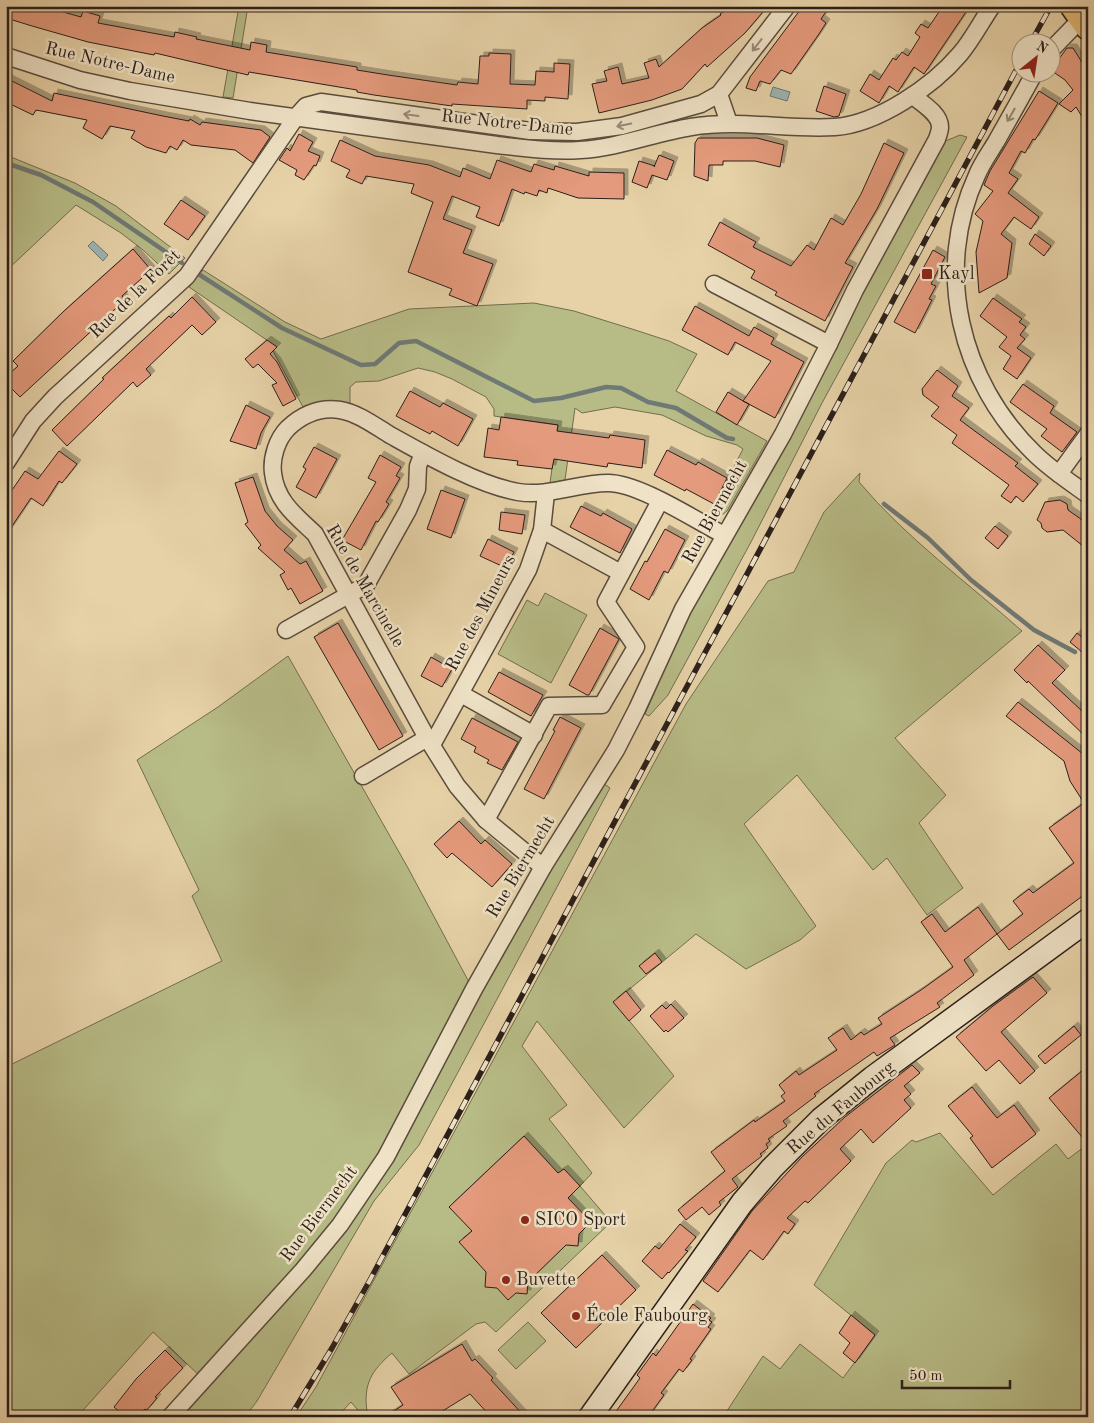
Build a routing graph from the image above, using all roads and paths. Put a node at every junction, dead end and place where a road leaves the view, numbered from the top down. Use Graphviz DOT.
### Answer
graph roads {
  1 [pos="787,6"];
  2 [pos="992,6"];
  3 [pos="1083,17"];
  4 [pos="1062,39"];
  5 [pos="6,56"];
  6 [pos="1029,82"];
  7 [pos="719,94"];
  8 [pos="913,96"];
  9 [pos="296,117"];
  10 [pos="729,124"];
  11 [pos="714,284"];
  12 [pos="829,344"];
  13 [pos="1088,434"];
  14 [pos="423,453"];
  15 [pos="6,463"];
  16 [pos="1059,474"];
  17 [pos="546,493"];
  18 [pos="1088,495"];
  19 [pos="660,501"];
  20 [pos="542,530"];
  21 [pos="724,535"];
  22 [pos="621,574"];
  23 [pos="349,595"];
  24 [pos="286,630"];
  25 [pos="461,694"];
  26 [pos="534,734"];
  27 [pos="430,742"];
  28 [pos="363,776"];
  29 [pos="486,820"];
  30 [pos="543,867"];
  31 [pos="1088,920"];
  32 [pos="170,1417"];
  33 [pos="590,1417"];
  1 -- 7 [label="street, one-way"];
  2 -- 8 [label="street, Rue Notre-Dame"];
  3 -- 4 [label="street"];
  5 -- 9 [label="street, Rue Notre-Dame"];
  6 -- 16 [label="street, one-way"];
  7 -- 9 [label="street, one-way"];
  7 -- 10 [label="street"];
  8 -- 10 [label="street, Rue Notre-Dame"];
  8 -- 12 [label="street, Rue Biermecht"];
  9 -- 10 [label="street, Rue Notre-Dame"];
  9 -- 15 [label="street, Rue de la Forêt"];
  11 -- 12 [label="street"];
  12 -- 21 [label="street, Rue Biermecht"];
  13 -- 16 [label="street"];
  14 -- 17 [label="street, Rue de Marcinelle"];
  14 -- 23 [label="street"];
  14 -- 23 [label="street, Rue de Marcinelle"];
  16 -- 18 [label="street"];
  17 -- 19 [label="street, Rue de Marcinelle"];
  17 -- 20 [label="street, Rue des Mineurs"];
  19 -- 21 [label="street, Rue de Marcinelle"];
  19 -- 22 [label="street"];
  20 -- 22 [label="street"];
  20 -- 25 [label="street, Rue des Mineurs"];
  21 -- 30 [label="street, Rue Biermecht"];
  22 -- 26 [label="street"];
  23 -- 24 [label="street"];
  23 -- 27 [label="street, Rue de Marcinelle"];
  25 -- 26 [label="street"];
  25 -- 27 [label="street, Rue des Mineurs"];
  26 -- 29 [label="street"];
  27 -- 28 [label="street"];
  27 -- 29 [label="street, Rue de Marcinelle"];
  29 -- 30 [label="street, Rue de Marcinelle"];
  30 -- 32 [label="street, Rue Biermecht"];
  31 -- 33 [label="main road, Rue du Faubourg"];
}
